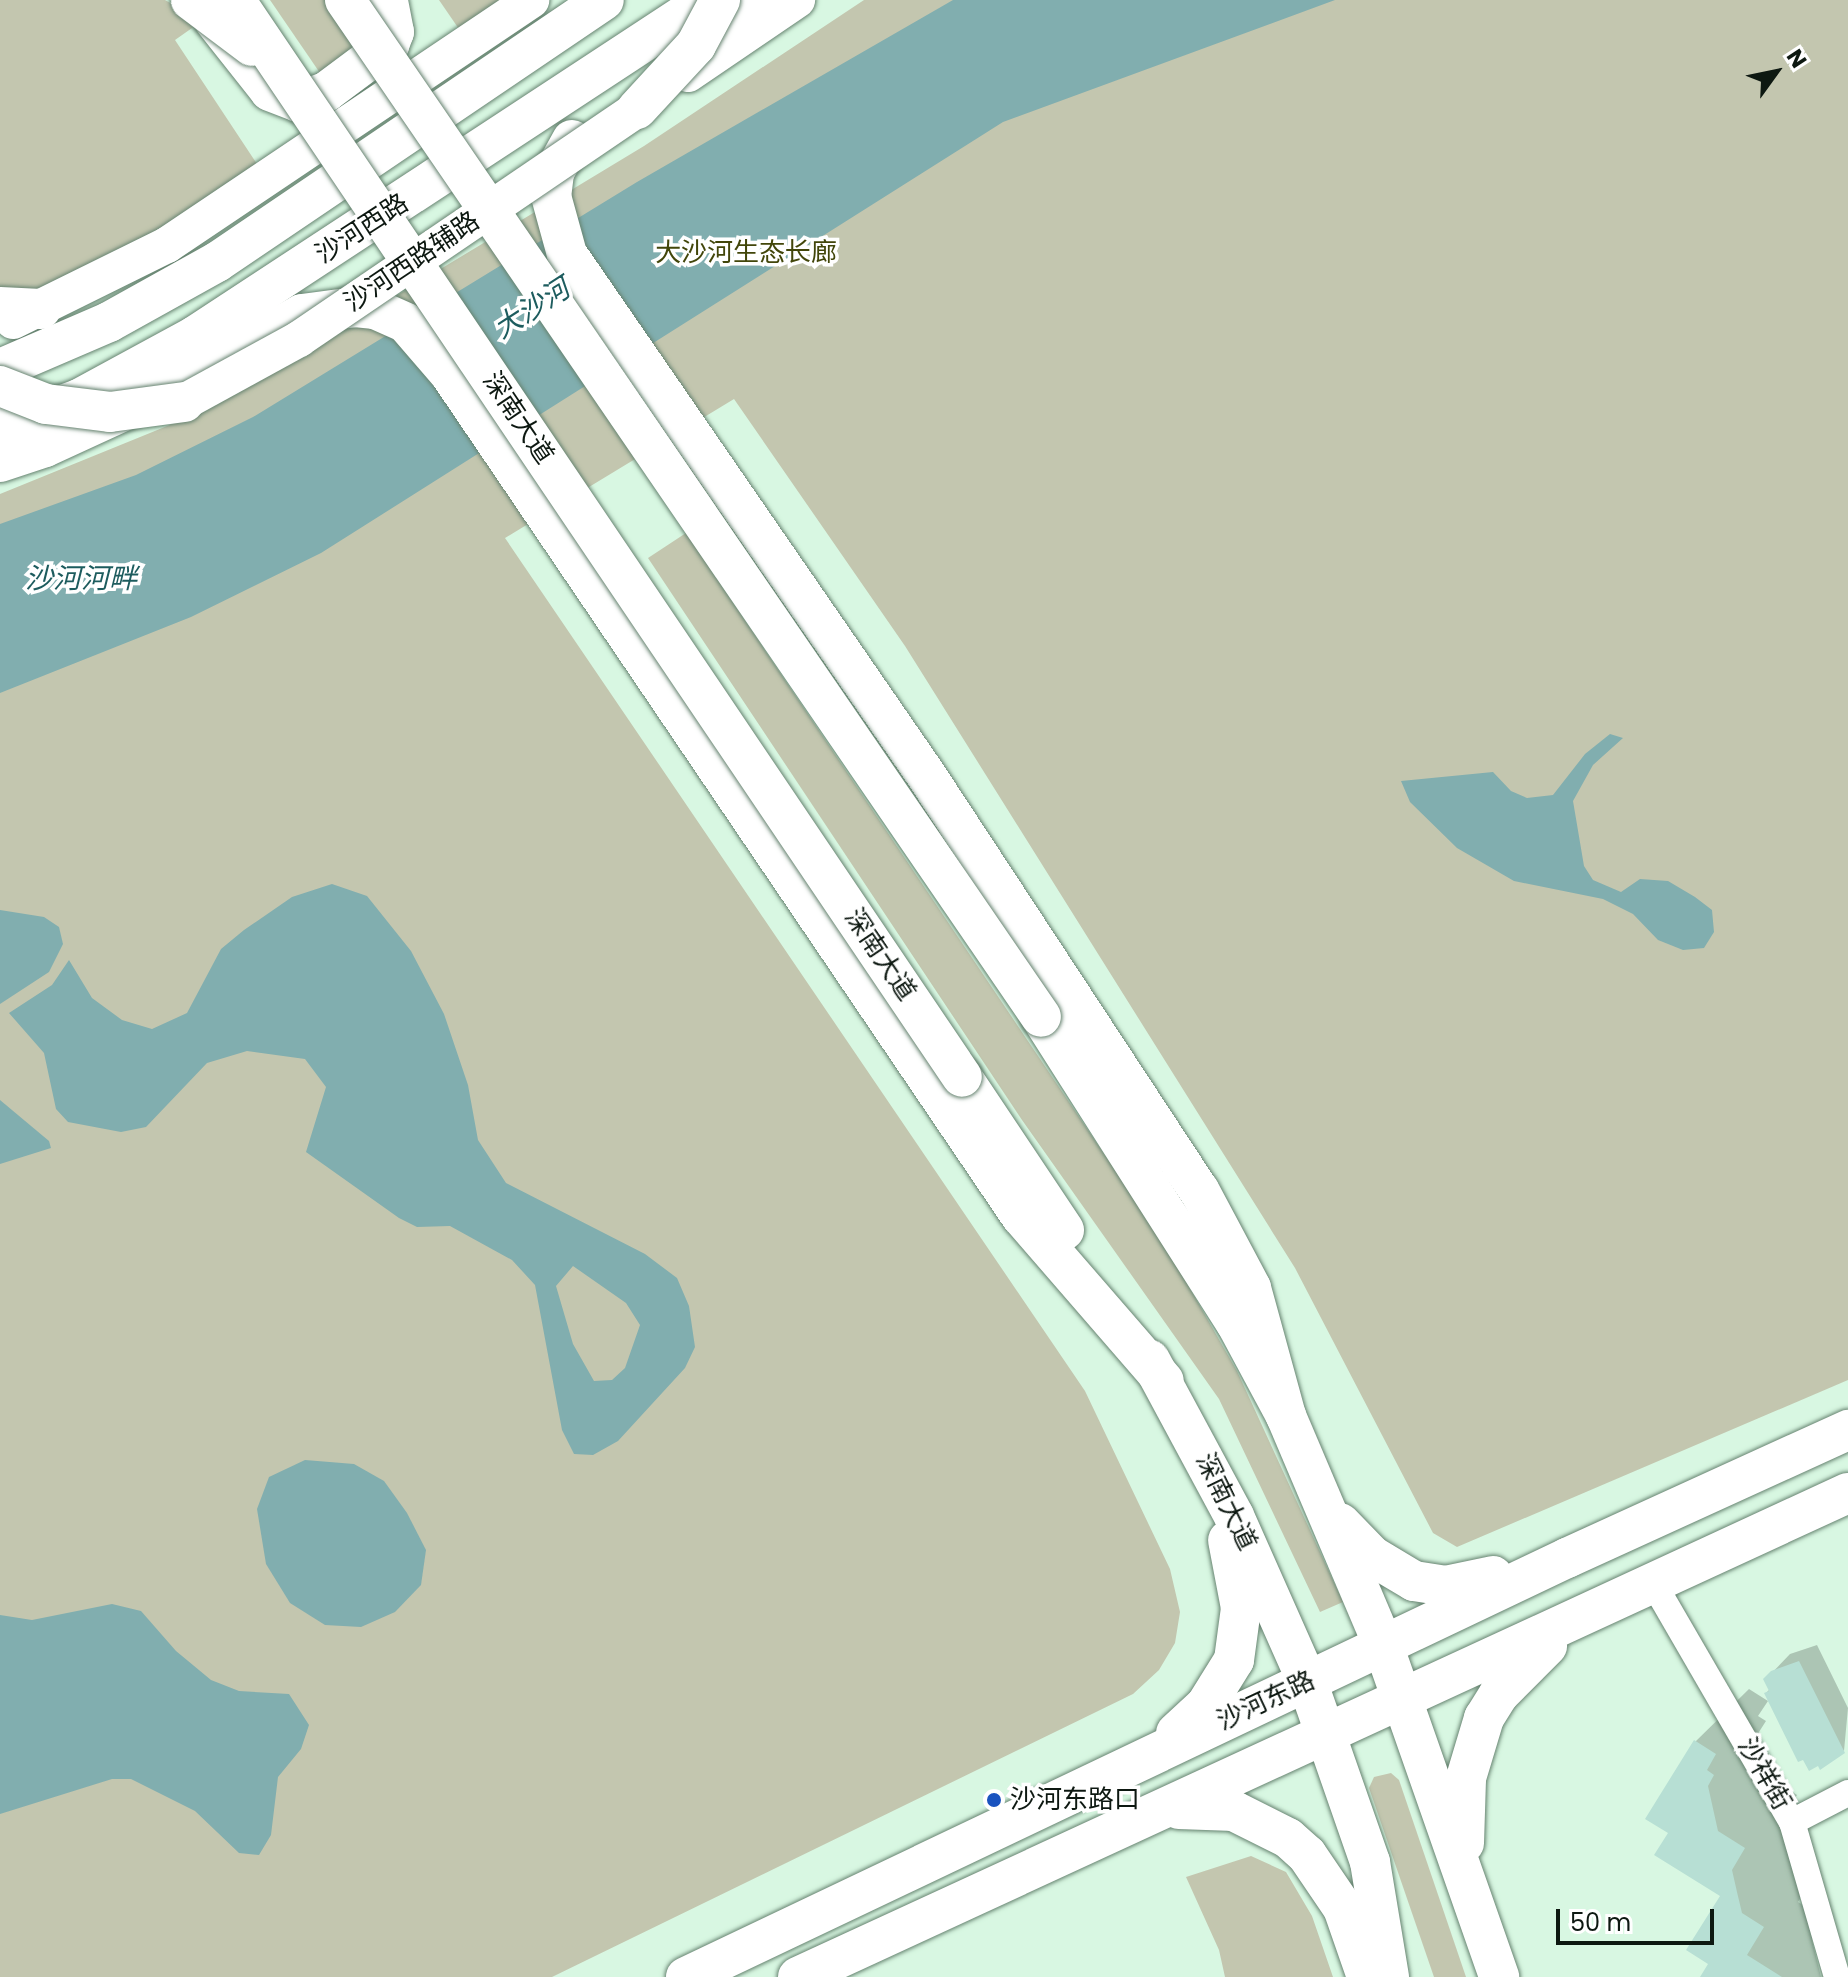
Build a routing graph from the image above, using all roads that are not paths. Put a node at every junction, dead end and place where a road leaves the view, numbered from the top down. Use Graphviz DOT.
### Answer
graph roads {
  1 [pos="191,0"];
  2 [pos="201,0"];
  3 [pos="235,0"];
  4 [pos="345,0"];
  5 [pos="356,0"];
  6 [pos="388,0"];
  7 [pos="531,0"];
  8 [pos="604,0"];
  9 [pos="707,0"];
  10 [pos="720,0"];
  11 [pos="754,0"];
  12 [pos="797,0"];
  13 [pos="391,69"];
  14 [pos="637,109"];
  15 [pos="312,113"];
  16 [pos="0,307"];
  17 [pos="41,309"];
  18 [pos="0,326"];
  19 [pos="0,369"];
  20 [pos="0,386"];
  21 [pos="184,402"];
  22 [pos="0,428"];
  23 [pos="0,462"];
  24 [pos="0,474"];
  25 [pos="1164,1381"];
  26 [pos="1286,1416"];
  27 [pos="1848,1430"];
  28 [pos="1204,1455"];
  29 [pos="1848,1493"];
  30 [pos="1328,1510"];
  31 [pos="1567,1558"];
  32 [pos="1655,1586"];
  33 [pos="1582,1619"];
  34 [pos="1383,1645"];
  35 [pos="1307,1681"];
  36 [pos="1404,1702"];
  37 [pos="1328,1737"];
  38 [pos="1131,1766"];
  39 [pos="1848,1793"];
  40 [pos="1167,1810"];
  41 [pos="1792,1822"];
  42 [pos="1465,1870"];
  43 [pos="686,1977"];
  44 [pos="798,1977"];
  45 [pos="1367,1977"];
  46 [pos="1389,1977"];
  47 [pos="1499,1977"];
  48 [pos="1837,1977"];
  1 -- 15 [label="main road, bridge"];
  2 -- 6 [label="main road"];
  3 -- 15 [label="main road, 深南大道, bridge"];
  4 -- 13 [label="main road, bridge"];
  5 -- 13 [label="main road, bridge"];
  7 -- 17 [label="main road"];
  8 -- 19 [label="main road, 沙河西路"];
  9 -- 22 [label="main road, 沙河西路"];
  10 -- 14 [label="main road, bridge"];
  11 -- 26 [label="main road"];
  12 -- 14 [label="main road, 沙河西路辅路, bridge"];
  13 -- 26 [label="main road, bridge"];
  14 -- 21 [label="main road, 沙河西路辅路, bridge"];
  15 -- 25 [label="main road, 深南大道, bridge"];
  16 -- 17 [label="main road"];
  17 -- 18 [label="main road"];
  20 -- 21 [label="main road, bridge"];
  21 -- 24 [label="main road, 沙河西路辅路, bridge"];
  23 -- 25 [label="main road, bridge"];
  25 -- 28 [label="main road, 深南大道"];
  26 -- 30 [label="main road"];
  27 -- 31 [label="main road, 沙河东路"];
  28 -- 35 [label="main road, 深南大道"];
  28 -- 38 [label="main road"];
  29 -- 32 [label="main road"];
  30 -- 31 [label="main road"];
  30 -- 34 [label="main road"];
  31 -- 34 [label="main road, 沙河东路"];
  32 -- 33 [label="main road"];
  32 -- 41 [label="street, 沙祥街"];
  33 -- 36 [label="main road"];
  33 -- 42 [label="main road"];
  34 -- 35 [label="main road, 沙河东路"];
  34 -- 36 [label="main road"];
  35 -- 37 [label="main road, 深南大道"];
  35 -- 38 [label="main road, 沙河东路"];
  36 -- 37 [label="main road"];
  36 -- 42 [label="main road"];
  37 -- 40 [label="main road"];
  37 -- 46 [label="main road, 深南大道"];
  38 -- 43 [label="main road, 沙河东路"];
  39 -- 41 [label="street"];
  40 -- 44 [label="main road"];
  40 -- 45 [label="main road"];
  41 -- 48 [label="street, 沙祥街"];
  42 -- 47 [label="main road"];
}
